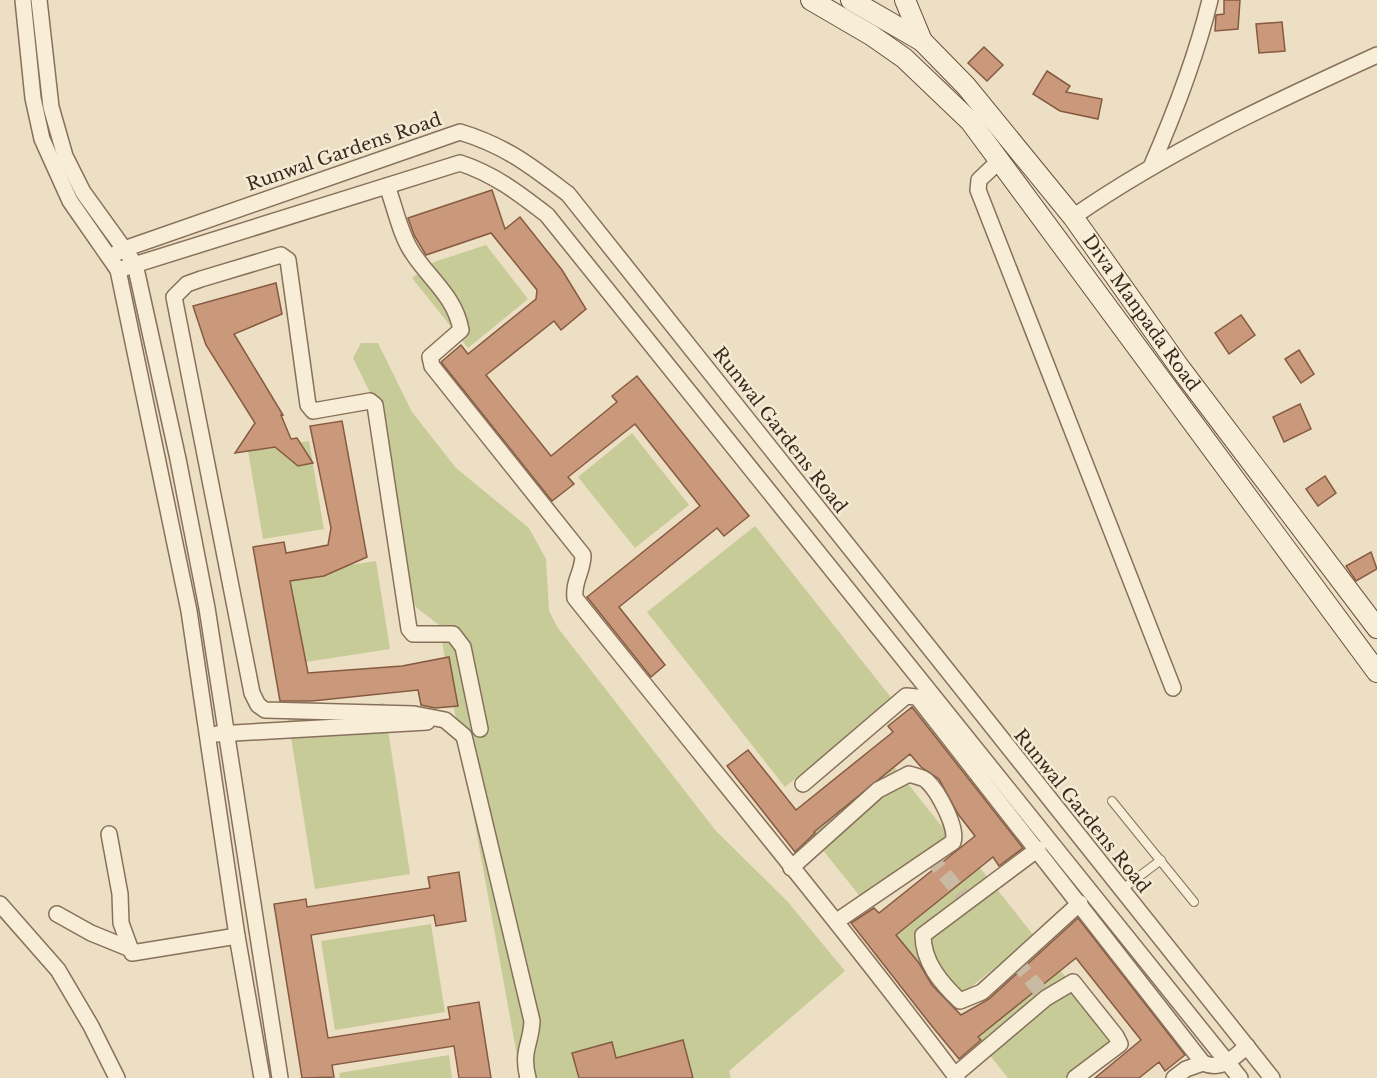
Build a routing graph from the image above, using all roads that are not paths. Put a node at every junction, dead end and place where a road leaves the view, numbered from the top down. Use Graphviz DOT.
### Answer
graph roads {
  1 [pos="23,0"];
  2 [pos="39,0"];
  3 [pos="811,0"];
  4 [pos="851,0"];
  5 [pos="905,0"];
  6 [pos="1210,0"];
  7 [pos="922,41"];
  8 [pos="1377,55"];
  9 [pos="907,61"];
  10 [pos="999,161"];
  11 [pos="1151,167"];
  12 [pos="387,186"];
  13 [pos="1073,217"];
  14 [pos="124,249"];
  15 [pos="114,263"];
  16 [pos="135,264"];
  17 [pos="1377,628"];
  18 [pos="1377,672"];
  19 [pos="1173,688"];
  20 [pos="445,720"];
  21 [pos="480,729"];
  22 [pos="225,733"];
  23 [pos="207,735"];
  24 [pos="803,784"];
  25 [pos="1112,801"];
  26 [pos="109,834"];
  27 [pos="1038,849"];
  28 [pos="1161,860"];
  29 [pos="791,868"];
  30 [pos="1120,890"];
  31 [pos="1194,902"];
  32 [pos="1080,903"];
  33 [pos="0,904"];
  34 [pos="57,914"];
  35 [pos="837,921"];
  36 [pos="237,936"];
  37 [pos="128,948"];
  38 [pos="1237,1033"];
  39 [pos="1247,1046"];
  40 [pos="1217,1050"];
  41 [pos="1228,1063"];
  42 [pos="1206,1064"];
  43 [pos="956,1076"];
  44 [pos="117,1078"];
  45 [pos="262,1078"];
  46 [pos="280,1078"];
  47 [pos="528,1078"];
  48 [pos="1075,1078"];
  49 [pos="1174,1078"];
  50 [pos="1240,1078"];
  51 [pos="1272,1078"];
  1 -- 15 [label="street"];
  2 -- 14 [label="street"];
  3 -- 9 [label="street"];
  4 -- 7 [label="street"];
  5 -- 7 [label="street, Diva Manpada Road"];
  6 -- 11 [label="street"];
  7 -- 9 [label="street"];
  7 -- 13 [label="street, Diva Manpada Road"];
  8 -- 11 [label="street"];
  9 -- 10 [label="street"];
  10 -- 18 [label="street"];
  10 -- 19 [label="street"];
  11 -- 13 [label="street"];
  12 -- 16 [label="street"];
  12 -- 29 [label="street"];
  12 -- 40 [label="street"];
  13 -- 17 [label="street, Diva Manpada Road"];
  14 -- 15 [label="street, Runwal Gardens Road"];
  14 -- 16 [label="street"];
  14 -- 30 [label="street, Runwal Gardens Road"];
  15 -- 16 [label="street"];
  15 -- 23 [label="street"];
  16 -- 22 [label="street"];
  20 -- 21 [label="street"];
  20 -- 22 [label="street"];
  20 -- 47 [label="street"];
  22 -- 23 [label="street"];
  22 -- 46 [label="street"];
  23 -- 36 [label="street"];
  24 -- 27 [label="street"];
  25 -- 28 [label="lane"];
  26 -- 37 [label="street"];
  27 -- 32 [label="street"];
  27 -- 32 [label="street"];
  28 -- 30 [label="lane"];
  28 -- 31 [label="lane"];
  29 -- 35 [label="street"];
  29 -- 35 [label="street"];
  30 -- 38 [label="street, Runwal Gardens Road"];
  32 -- 42 [label="street"];
  33 -- 44 [label="street"];
  34 -- 37 [label="street"];
  35 -- 43 [label="street"];
  36 -- 37 [label="street"];
  36 -- 45 [label="street"];
  38 -- 39 [label="street, Runwal Gardens Road"];
  38 -- 40 [label="street"];
  39 -- 41 [label="street"];
  39 -- 51 [label="street, Runwal Gardens Road"];
  40 -- 41 [label="street"];
  40 -- 42 [label="street"];
  41 -- 42 [label="street"];
  41 -- 50 [label="street"];
  42 -- 49 [label="street"];
  43 -- 48 [label="street"];
}
